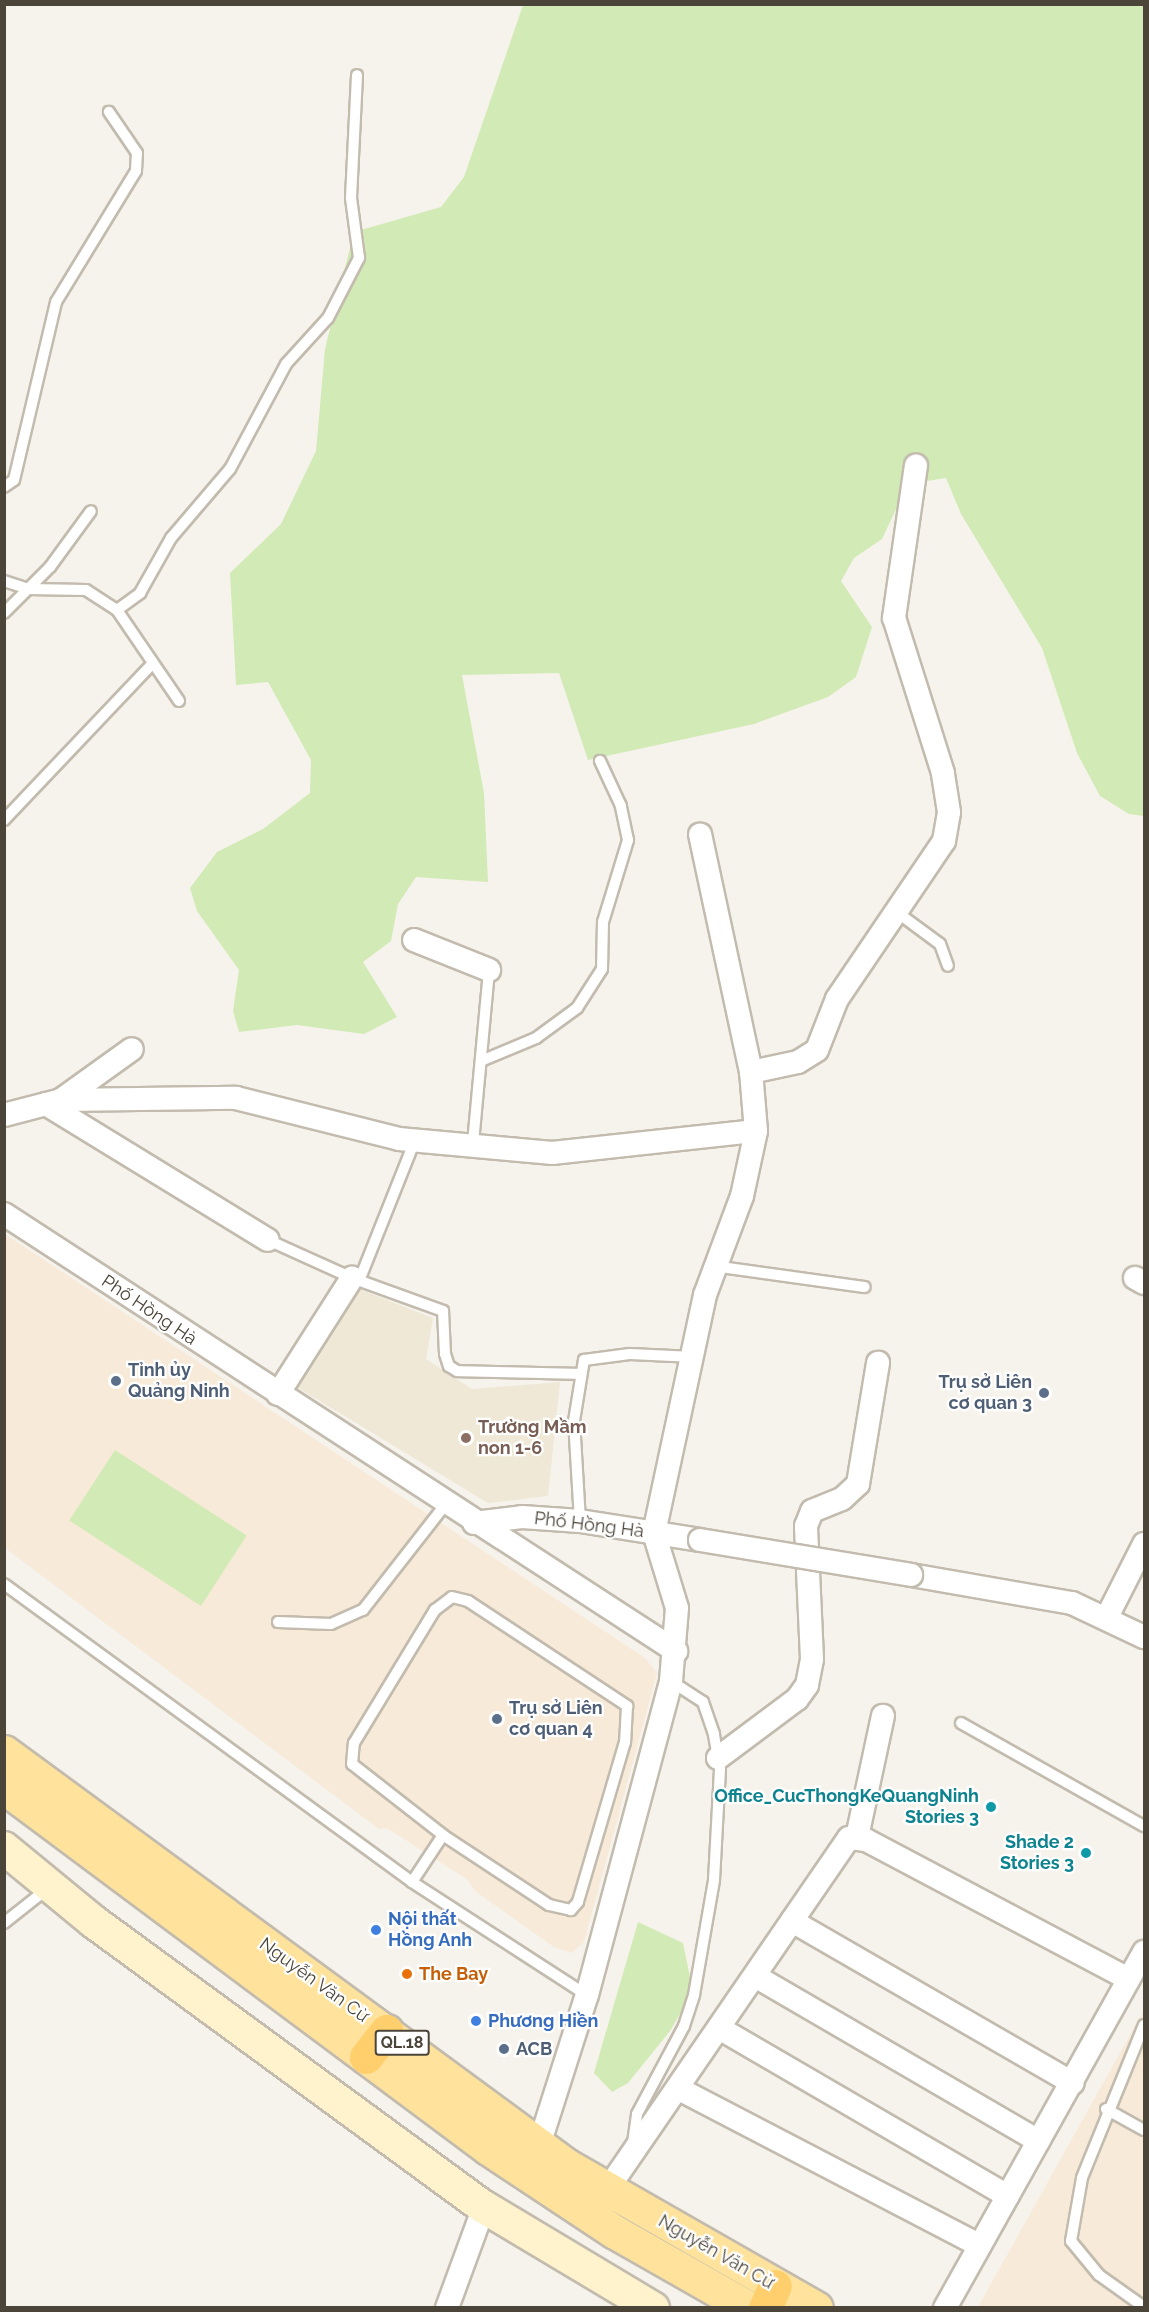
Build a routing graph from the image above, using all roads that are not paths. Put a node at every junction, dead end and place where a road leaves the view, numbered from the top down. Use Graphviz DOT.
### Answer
graph roads {
  1 [pos="357,75"];
  2 [pos="109,112"];
  3 [pos="916,466"];
  4 [pos="4,487"];
  5 [pos="91,511"];
  6 [pos="4,580"];
  7 [pos="28,589"];
  8 [pos="117,610"];
  9 [pos="4,613"];
  10 [pos="153,663"];
  11 [pos="179,701"];
  12 [pos="600,761"];
  13 [pos="4,820"];
  14 [pos="700,834"];
  15 [pos="898,913"];
  16 [pos="414,940"];
  17 [pos="948,966"];
  18 [pos="489,970"];
  19 [pos="132,1049"];
  20 [pos="482,1061"];
  21 [pos="751,1071"];
  22 [pos="53,1102"];
  23 [pos="4,1115"];
  24 [pos="756,1131"];
  25 [pos="416,1140"];
  26 [pos="473,1143"];
  27 [pos="4,1214"];
  28 [pos="268,1240"];
  29 [pos="713,1266"];
  30 [pos="355,1280"];
  31 [pos="865,1287"];
  32 [pos="695,1357"];
  33 [pos="878,1363"];
  34 [pos="579,1374"];
  35 [pos="278,1394"];
  36 [pos="445,1506"];
  37 [pos="580,1521"];
  38 [pos="474,1522"];
  39 [pos="654,1533"];
  40 [pos="1144,1544"];
  41 [pos="4,1584"];
  42 [pos="1107,1617"];
  43 [pos="278,1623"];
  44 [pos="1144,1637"];
  45 [pos="676,1651"];
  46 [pos="671,1681"];
  47 [pos="883,1716"];
  48 [pos="961,1723"];
  49 [pos="4,1752"];
  50 [pos="718,1758"];
  51 [pos="4,1787"];
  52 [pos="1144,1826"];
  53 [pos="443,1835"];
  54 [pos="856,1837"];
  55 [pos="4,1848"];
  56 [pos="412,1882"];
  57 [pos="52,1885"];
  58 [pos="792,1921"];
  59 [pos="4,1923"];
  60 [pos="1144,1952"];
  61 [pos="755,1976"];
  62 [pos="1128,1979"];
  63 [pos="587,1995"];
  64 [pos="1144,2025"];
  65 [pos="719,2028"];
  66 [pos="386,2031"];
  67 [pos="366,2056"];
  68 [pos="1073,2083"];
  69 [pos="679,2089"];
  70 [pos="1106,2109"];
  71 [pos="1144,2130"];
  72 [pos="1038,2140"];
  73 [pos="539,2145"];
  74 [pos="633,2153"];
  75 [pos="607,2190"];
  76 [pos="1008,2196"];
  77 [pos="484,2207"];
  78 [pos="980,2246"];
  79 [pos="770,2297"];
  80 [pos="447,2307"];
  81 [pos="653,2307"];
  82 [pos="749,2307"];
  83 [pos="816,2307"];
  84 [pos="945,2307"];
  85 [pos="1144,2307"];
  1 -- 8 [label="lane"];
  2 -- 4 [label="lane"];
  3 -- 15 [label="street"];
  5 -- 7 [label="lane"];
  6 -- 7 [label="lane"];
  7 -- 8 [label="lane"];
  7 -- 9 [label="lane"];
  8 -- 10 [label="lane"];
  10 -- 11 [label="lane"];
  10 -- 13 [label="lane"];
  12 -- 20 [label="lane"];
  14 -- 21 [label="street"];
  15 -- 17 [label="lane"];
  15 -- 21 [label="street"];
  16 -- 18 [label="street"];
  18 -- 20 [label="lane"];
  19 -- 22 [label="street"];
  20 -- 26 [label="lane"];
  21 -- 24 [label="street"];
  22 -- 23 [label="street"];
  22 -- 25 [label="street"];
  22 -- 28 [label="street"];
  24 -- 26 [label="street"];
  24 -- 29 [label="street"];
  25 -- 26 [label="street"];
  25 -- 30 [label="lane"];
  27 -- 35 [label="street, Phố Hồng Hà"];
  28 -- 30 [label="lane"];
  29 -- 31 [label="lane"];
  29 -- 32 [label="street"];
  30 -- 34 [label="lane"];
  30 -- 35 [label="street"];
  32 -- 34 [label="lane"];
  32 -- 39 [label="street"];
  33 -- 50 [label="street"];
  34 -- 37 [label="lane"];
  35 -- 36 [label="street, Phố Hồng Hà"];
  36 -- 38 [label="street, Phố Hồng Hà"];
  36 -- 43 [label="lane"];
  37 -- 38 [label="street, Phố Hồng Hà"];
  37 -- 39 [label="street, Phố Hồng Hà"];
  38 -- 45 [label="street"];
  39 -- 42 [label="street, Phố Hồng Hà, bridge"];
  39 -- 45 [label="street"];
  40 -- 42 [label="street"];
  41 -- 56 [label="lane"];
  42 -- 44 [label="street, Phố Hồng Hà"];
  45 -- 46 [label="street"];
  46 -- 50 [label="lane"];
  46 -- 63 [label="street"];
  47 -- 54 [label="street"];
  48 -- 52 [label="lane"];
  49 -- 66 [label="main road, Nguyễn Văn Cừ / QL.18"];
  50 -- 74 [label="lane"];
  51 -- 67 [label="main road, Nguyễn Văn Cừ / QL.18"];
  53 -- 53 [label="lane"];
  53 -- 56 [label="lane"];
  54 -- 58 [label="street"];
  54 -- 62 [label="street"];
  55 -- 57 [label="street"];
  56 -- 63 [label="lane"];
  57 -- 59 [label="lane"];
  57 -- 77 [label="street"];
  58 -- 61 [label="street"];
  58 -- 68 [label="street"];
  60 -- 62 [label="street"];
  61 -- 65 [label="street"];
  61 -- 72 [label="street"];
  62 -- 68 [label="street"];
  63 -- 73 [label="street"];
  64 -- 70 [label="lane"];
  65 -- 69 [label="street"];
  65 -- 76 [label="street"];
  66 -- 67 [label="highway"];
  66 -- 73 [label="main road, Nguyễn Văn Cừ / QL.18"];
  67 -- 82 [label="main road, Nguyễn Văn Cừ / QL.18"];
  68 -- 72 [label="street"];
  69 -- 74 [label="street"];
  69 -- 78 [label="street"];
  70 -- 71 [label="lane"];
  70 -- 85 [label="lane"];
  72 -- 76 [label="street"];
  73 -- 75 [label="main road, Nguyễn Văn Cừ / QL.18"];
  74 -- 75 [label="street"];
  75 -- 79 [label="main road, Nguyễn Văn Cừ / QL.18"];
  76 -- 78 [label="street"];
  77 -- 80 [label="street"];
  77 -- 81 [label="street"];
  78 -- 84 [label="street"];
  79 -- 83 [label="main road, Nguyễn Văn Cừ / QL.18"];
}
